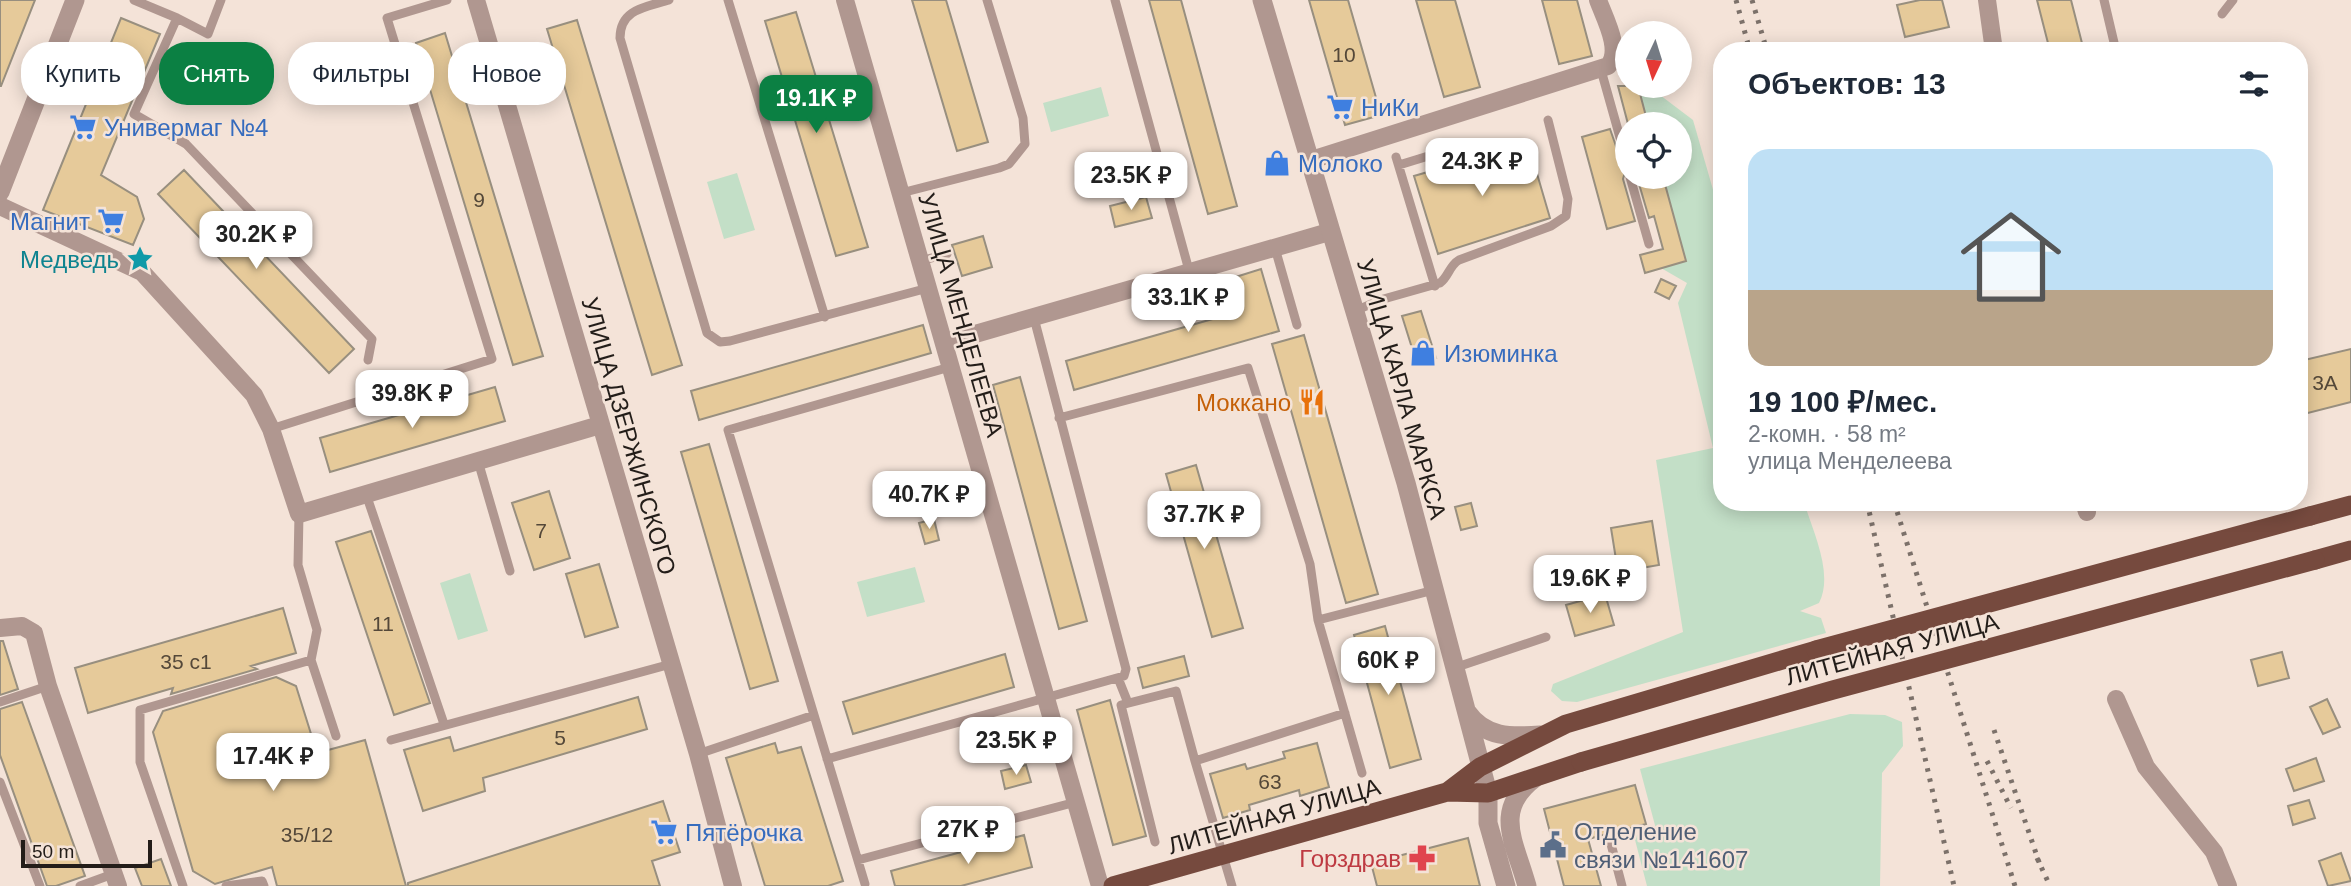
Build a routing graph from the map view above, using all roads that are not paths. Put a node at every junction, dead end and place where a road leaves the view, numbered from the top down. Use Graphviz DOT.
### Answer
graph roads {
  1 [pos="75,0"];
  2 [pos="134,0"];
  3 [pos="221,0"];
  4 [pos="447,0"];
  5 [pos="476,0"];
  6 [pos="669,0"];
  7 [pos="728,0"];
  8 [pos="845,0"];
  9 [pos="987,0"];
  10 [pos="1115,0"];
  11 [pos="1262,0"];
  12 [pos="1598,0"];
  13 [pos="1987,0"];
  14 [pos="2104,0"];
  15 [pos="2233,0"];
  16 [pos="2222,14"];
  17 [pos="177,18"];
  18 [pos="1993,42"];
  19 [pos="2114,42"];
  20 [pos="1601,70"];
  21 [pos="1548,120"];
  22 [pos="1615,120"];
  23 [pos="1461,146"];
  24 [pos="1307,161"];
  25 [pos="1633,189"];
  26 [pos="0,191"];
  27 [pos="901,194"];
  28 [pos="0,206"];
  29 [pos="1329,232"];
  30 [pos="1649,244"];
  31 [pos="1275,248"];
  32 [pos="947,254"];
  33 [pos="920,261"];
  34 [pos="1190,274"];
  35 [pos="1435,286"];
  36 [pos="928,288"];
  37 [pos="1353,312"];
  38 [pos="825,317"];
  39 [pos="1034,318"];
  40 [pos="1297,325"];
  41 [pos="944,343"];
  42 [pos="368,360"];
  43 [pos="950,367"];
  44 [pos="1059,418"];
  45 [pos="600,425"];
  46 [pos="271,429"];
  47 [pos="478,461"];
  48 [pos="366,494"];
  49 [pos="2351,505"];
  50 [pos="299,514"];
  51 [pos="2351,550"];
  52 [pos="510,571"];
  53 [pos="1434,590"];
  54 [pos="1318,620"];
  55 [pos="0,628"];
  56 [pos="1546,637"];
  57 [pos="311,660"];
  58 [pos="671,664"];
  59 [pos="1454,668"];
  60 [pos="1118,678"];
  61 [pos="48,686"];
  62 [pos="1045,698"];
  63 [pos="2116,699"];
  64 [pos="0,702"];
  65 [pos="1128,703"];
  66 [pos="1466,710"];
  67 [pos="1345,713"];
  68 [pos="814,715"];
  69 [pos="444,724"];
  70 [pos="1541,735"];
  71 [pos="337,736"];
  72 [pos="391,740"];
  73 [pos="698,754"];
  74 [pos="827,759"];
  75 [pos="1195,761"];
  76 [pos="1480,767"];
  77 [pos="1362,773"];
  78 [pos="1535,778"];
  79 [pos="0,782"];
  80 [pos="1447,792"];
  81 [pos="1488,793"];
  82 [pos="1076,802"];
  83 [pos="1509,821"];
  84 [pos="1155,842"];
  85 [pos="1611,844"];
  86 [pos="1223,855"];
  87 [pos="858,860"];
  88 [pos="116,880"];
  89 [pos="865,884"];
  90 [pos="40,886"];
  91 [pos="80,886"];
  92 [pos="183,886"];
  93 [pos="226,886"];
  94 [pos="264,886"];
  95 [pos="733,886"];
  96 [pos="1100,886"];
  97 [pos="1113,886"];
  98 [pos="1232,886"];
  99 [pos="1506,886"];
  100 [pos="1527,886"];
  101 [pos="1622,886"];
  102 [pos="2228,886"];
  1 -- 26 [label="street"];
  2 -- 17 [label="lane"];
  3 -- 17 [label="lane"];
  4 -- 46 [label="lane"];
  5 -- 45 [label="street, УЛИЦА ДЗЕРЖИНСКОГО"];
  6 -- 38 [label="lane"];
  7 -- 38 [label="lane"];
  8 -- 27 [label="street, УЛИЦА МЕНДЕЛЕЕВА"];
  9 -- 27 [label="lane"];
  10 -- 34 [label="lane"];
  11 -- 24 [label="street, УЛИЦА КАРЛА МАРКСА"];
  12 -- 20 [label="street"];
  13 -- 18 [label="street"];
  14 -- 19 [label="lane"];
  15 -- 16 [label="lane"];
  17 -- 42 [label="lane"];
  20 -- 22 [label="lane"];
  20 -- 24 [label="street"];
  21 -- 35 [label="lane"];
  23 -- 35 [label="lane"];
  24 -- 29 [label="street, УЛИЦА КАРЛА МАРКСА"];
  25 -- 30 [label="lane"];
  27 -- 33 [label="street, УЛИЦА МЕНДЕЛЕЕВА"];
  28 -- 46 [label="street"];
  29 -- 31 [label="street"];
  29 -- 37 [label="street, УЛИЦА КАРЛА МАРКСА"];
  31 -- 34 [label="street"];
  31 -- 40 [label="lane"];
  32 -- 33 [label="lane"];
  33 -- 36 [label="street, УЛИЦА МЕНДЕЛЕЕВА"];
  34 -- 39 [label="street"];
  35 -- 37 [label="lane"];
  36 -- 38 [label="lane"];
  36 -- 41 [label="street, УЛИЦА МЕНДЕЛЕЕВА"];
  37 -- 53 [label="street, УЛИЦА КАРЛА МАРКСА"];
  39 -- 41 [label="street"];
  39 -- 44 [label="lane"];
  41 -- 43 [label="street, УЛИЦА МЕНДЕЛЕЕВА"];
  43 -- 62 [label="street, УЛИЦА МЕНДЕЛЕЕВА"];
  43 -- 68 [label="lane"];
  44 -- 54 [label="lane"];
  44 -- 60 [label="lane"];
  45 -- 47 [label="street"];
  45 -- 58 [label="street, УЛИЦА ДЗЕРЖИНСКОГО"];
  46 -- 50 [label="street"];
  47 -- 48 [label="street"];
  47 -- 52 [label="lane"];
  48 -- 50 [label="street"];
  48 -- 69 [label="lane"];
  49 -- 70 [label="highway, ЛИТЕЙНАЯ УЛИЦА, bridge"];
  50 -- 57 [label="lane"];
  51 -- 78 [label="highway, ЛИТЕЙНАЯ УЛИЦА, bridge"];
  53 -- 54 [label="lane"];
  53 -- 59 [label="street, УЛИЦА КАРЛА МАРКСА"];
  54 -- 67 [label="lane"];
  55 -- 61 [label="street"];
  56 -- 59 [label="lane"];
  57 -- 71 [label="lane"];
  57 -- 92 [label="lane"];
  58 -- 69 [label="lane"];
  58 -- 73 [label="street, УЛИЦА ДЗЕРЖИНСКОГО"];
  59 -- 66 [label="street, УЛИЦА КАРЛА МАРКСА"];
  60 -- 62 [label="lane"];
  60 -- 65 [label="lane"];
  61 -- 64 [label="lane"];
  61 -- 88 [label="street"];
  62 -- 74 [label="lane"];
  62 -- 82 [label="street, УЛИЦА МЕНДЕЛЕЕВА"];
  63 -- 102 [label="street"];
  65 -- 75 [label="lane"];
  65 -- 84 [label="lane"];
  66 -- 70 [label="street"];
  66 -- 76 [label="street, УЛИЦА КАРЛА МАРКСА"];
  67 -- 75 [label="lane"];
  67 -- 77 [label="lane"];
  68 -- 73 [label="lane"];
  68 -- 74 [label="lane"];
  69 -- 72 [label="lane"];
  70 -- 76 [label="highway, ЛИТЕЙНАЯ УЛИЦА"];
  73 -- 95 [label="street, УЛИЦА ДЗЕРЖИНСКОГО"];
  74 -- 87 [label="lane"];
  75 -- 86 [label="lane"];
  76 -- 80 [label="highway, ЛИТЕЙНАЯ УЛИЦА"];
  76 -- 81 [label="street, УЛИЦА КАРЛА МАРКСА"];
  78 -- 81 [label="highway, ЛИТЕЙНАЯ УЛИЦА"];
  78 -- 83 [label="street"];
  79 -- 90 [label="lane"];
  80 -- 81 [label="highway, ЛИТЕЙНАЯ УЛИЦА"];
  80 -- 86 [label="highway, ЛИТЕЙНАЯ УЛИЦА"];
  81 -- 83 [label="street, УЛИЦА КАРЛА МАРКСА"];
  81 -- 99 [label="street, УЛИЦА КАРЛА МАРКСА"];
  82 -- 87 [label="lane"];
  82 -- 96 [label="street, УЛИЦА МЕНДЕЛЕЕВА"];
  83 -- 100 [label="street, УЛИЦА КАРЛА МАРКСА"];
  85 -- 101 [label="lane"];
  86 -- 97 [label="highway, ЛИТЕЙНАЯ УЛИЦА"];
  86 -- 98 [label="lane"];
  87 -- 89 [label="lane"];
  88 -- 91 [label="lane"];
  93 -- 94 [label="lane"];
}
